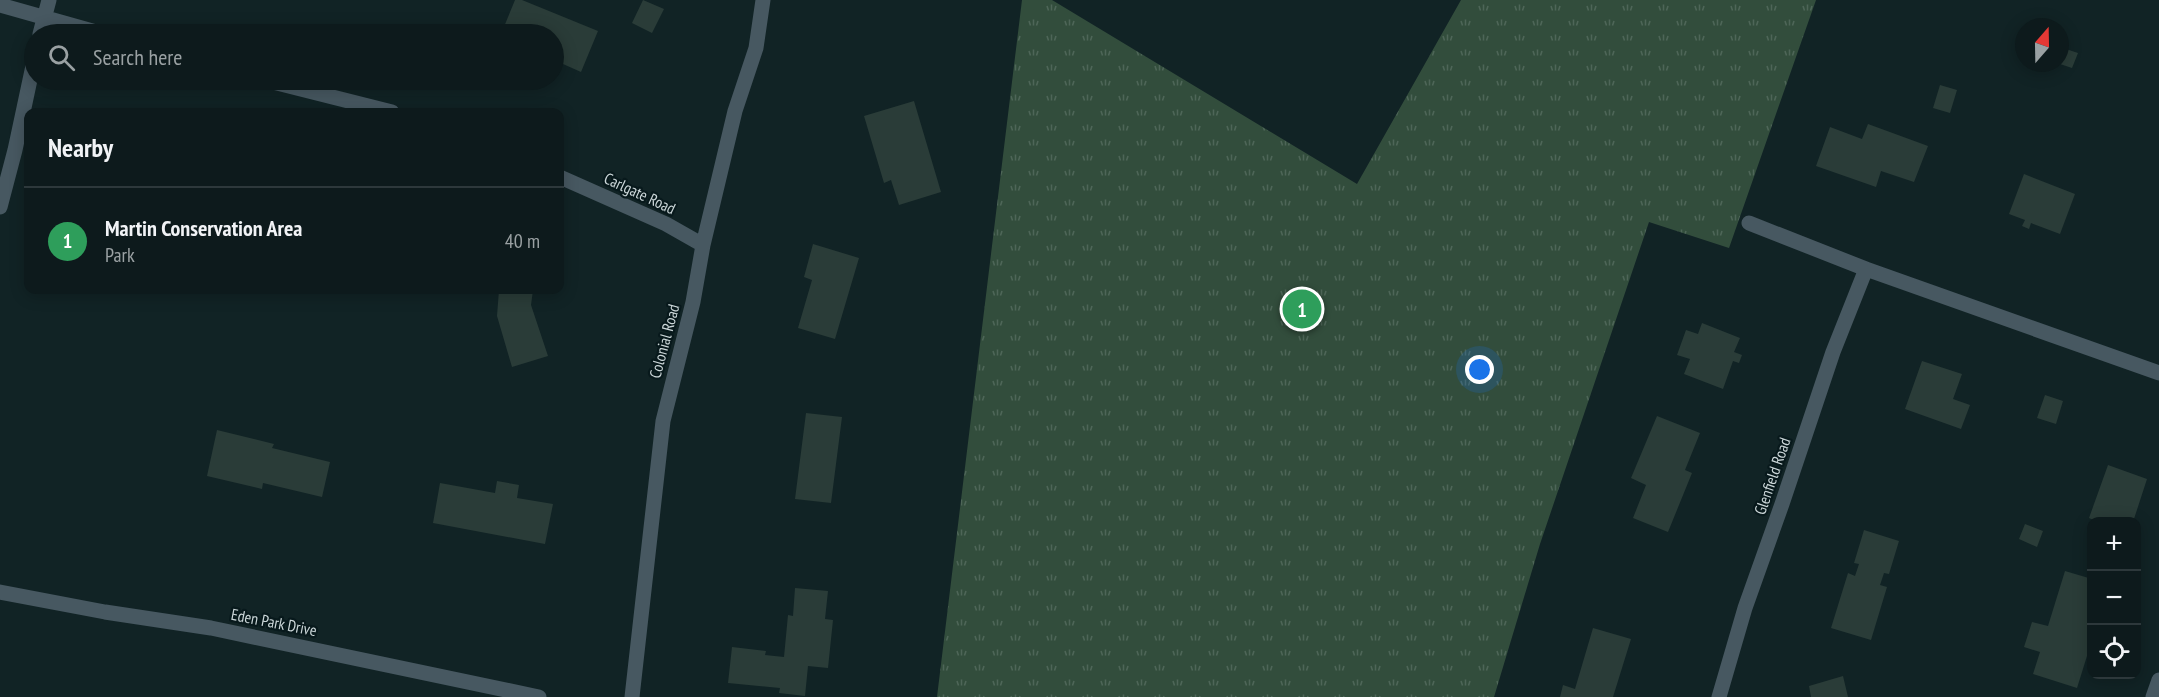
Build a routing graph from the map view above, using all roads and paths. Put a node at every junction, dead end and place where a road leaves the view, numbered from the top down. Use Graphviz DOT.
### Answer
graph roads {
  1 [pos="49,0"];
  2 [pos="763,0"];
  3 [pos="0,5"];
  4 [pos="44,18"];
  5 [pos="42,24"];
  6 [pos="66,24"];
  7 [pos="28,90"];
  8 [pos="305,90"];
  9 [pos="377,108"];
  10 [pos="564,179"];
  11 [pos="0,207"];
  12 [pos="1749,223"];
  13 [pos="703,245"];
  14 [pos="1866,269"];
  15 [pos="2159,373"];
  16 [pos="0,592"];
  17 [pos="2159,680"];
  18 [pos="539,697"];
  19 [pos="632,697"];
  20 [pos="1719,697"];
  21 [pos="2153,697"];
  1 -- 4 [label="street"];
  2 -- 13 [label="street, Colonial Road"];
  3 -- 4 [label="street"];
  4 -- 5 [label="street"];
  4 -- 6 [label="street"];
  7 -- 11 [label="street"];
  8 -- 9 [label="street"];
  10 -- 13 [label="street, Carlgate Road"];
  12 -- 14 [label="street"];
  13 -- 19 [label="street, Colonial Road"];
  14 -- 15 [label="street"];
  14 -- 20 [label="street, Glenfield Road"];
  16 -- 18 [label="street, Eden Park Drive"];
  17 -- 21 [label="street"];
}
